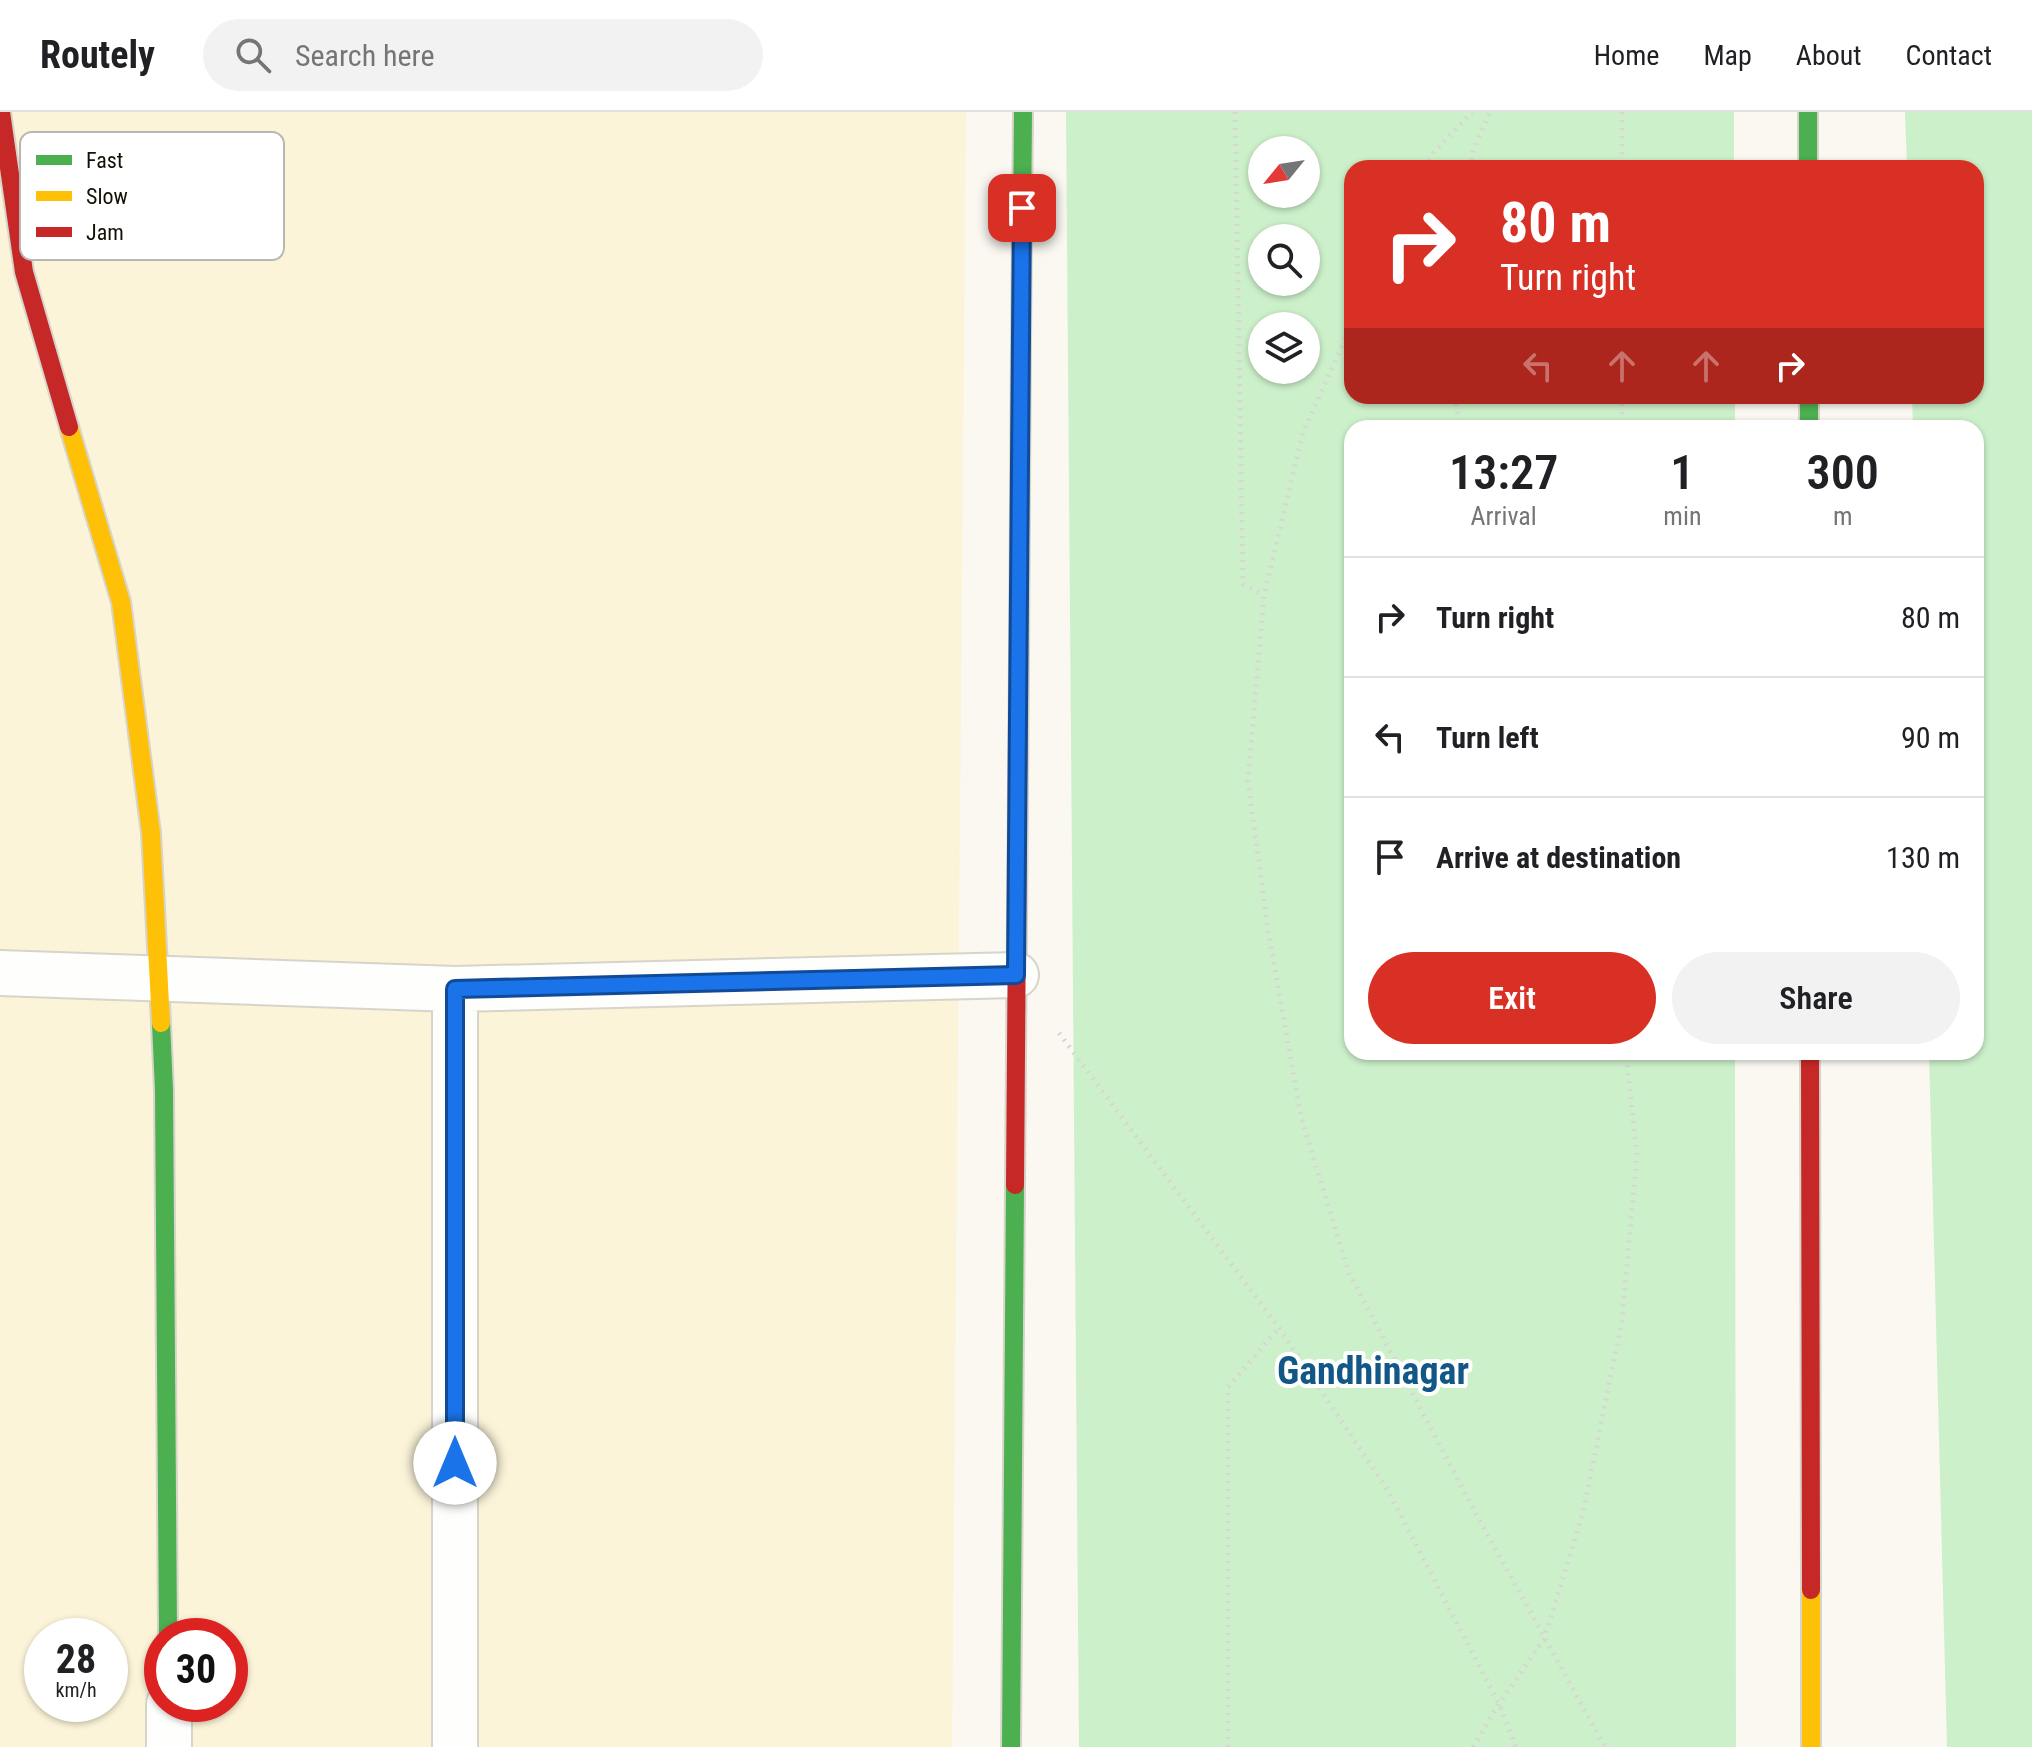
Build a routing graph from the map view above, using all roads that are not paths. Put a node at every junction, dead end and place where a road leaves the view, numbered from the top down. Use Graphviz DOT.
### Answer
graph roads {
  1 [pos="1,112"];
  2 [pos="1023,112"];
  3 [pos="1808,112"];
  4 [pos="1808,160"];
  5 [pos="20,244"];
  6 [pos="22,260"];
  7 [pos="0,973"];
  8 [pos="1016,975"];
  9 [pos="159,978"];
  10 [pos="455,989"];
  11 [pos="1810,1060"];
  12 [pos="168,1618"];
  13 [pos="169,1722"];
  14 [pos="169,1747"];
  15 [pos="455,1747"];
  16 [pos="1011,1747"];
  17 [pos="1811,1747"];
  1 -- 5 [label="street"];
  2 -- 8 [label="street"];
  3 -- 4 [label="street"];
  6 -- 9 [label="street"];
  7 -- 9 [label="street"];
  8 -- 10 [label="street"];
  8 -- 16 [label="street"];
  9 -- 10 [label="street"];
  9 -- 12 [label="street"];
  10 -- 15 [label="street"];
  11 -- 17 [label="street"];
  13 -- 14 [label="street"];
}
